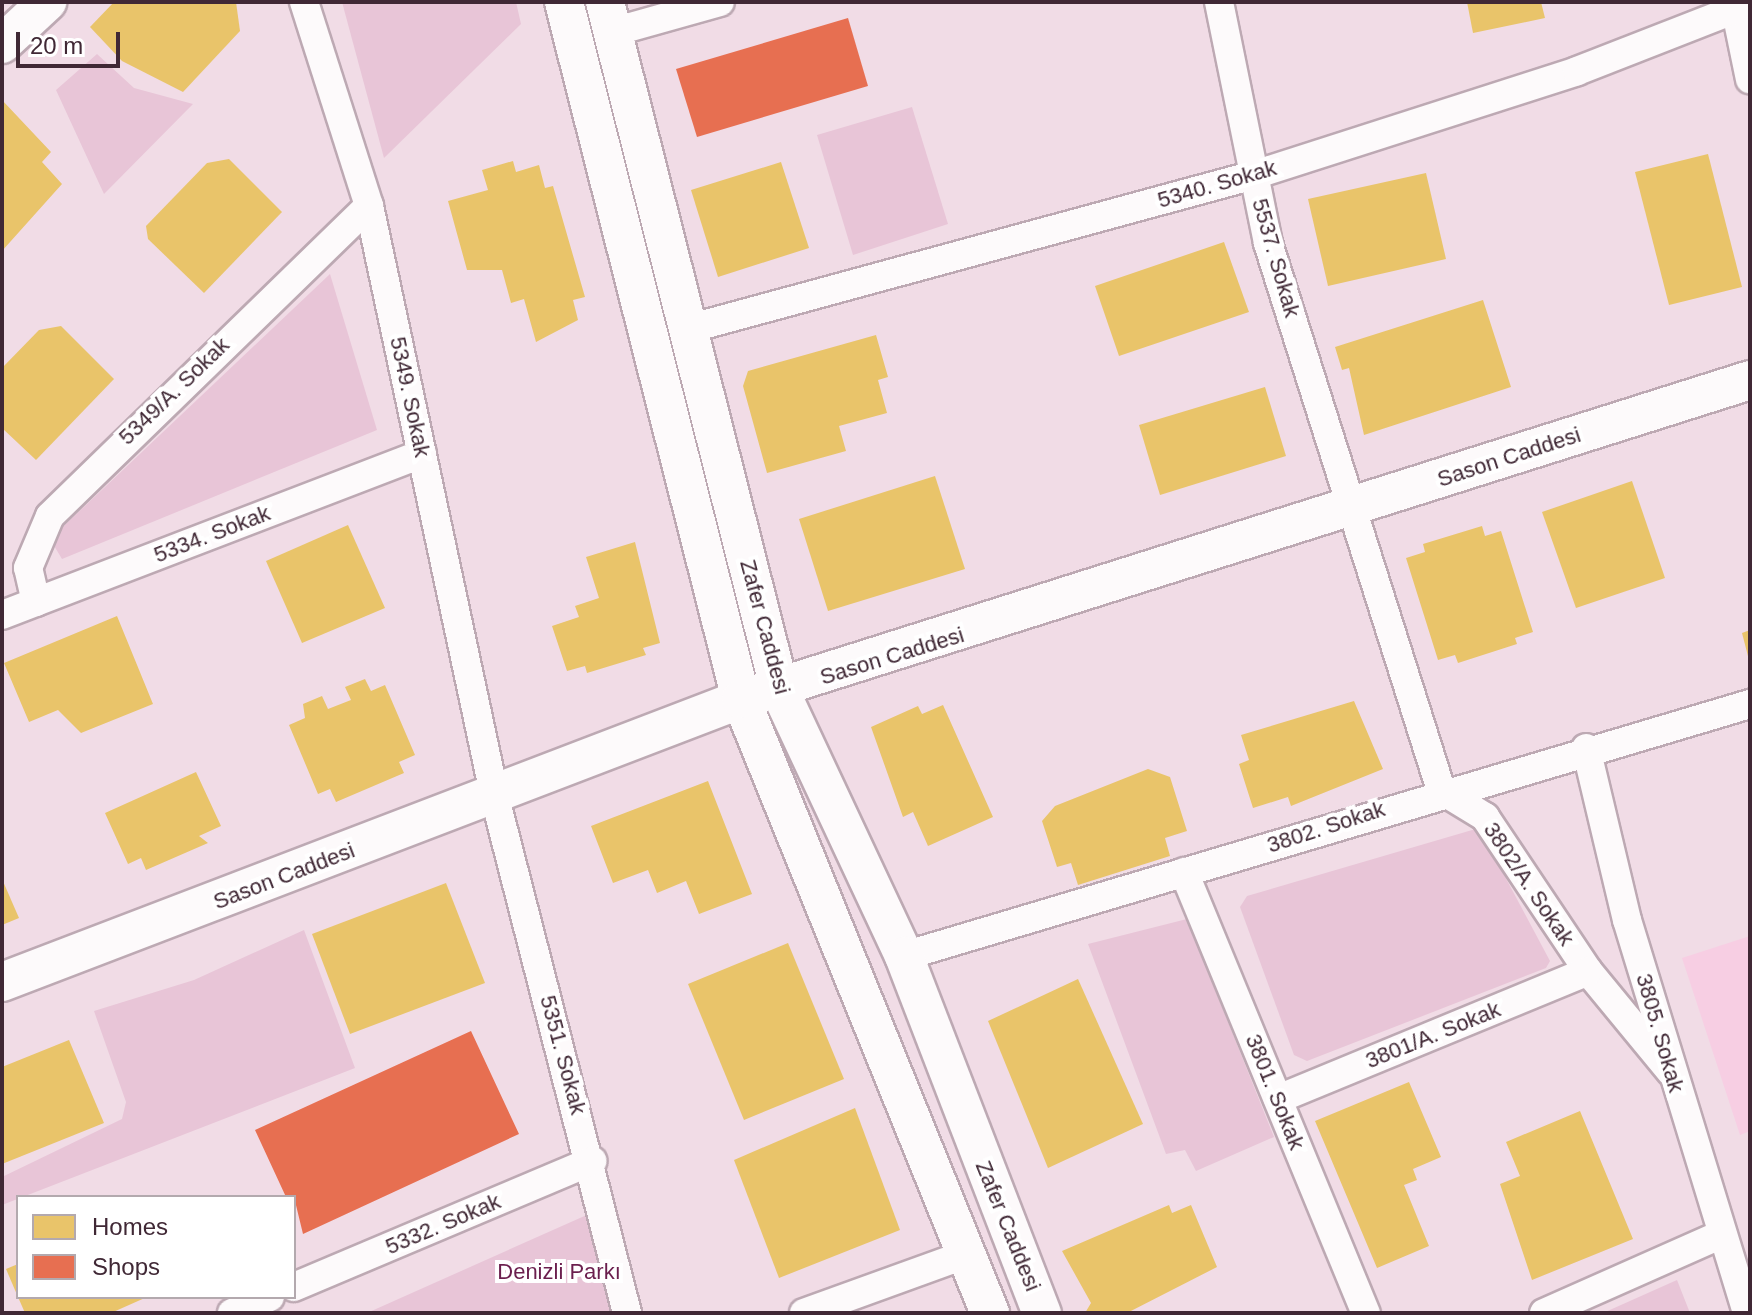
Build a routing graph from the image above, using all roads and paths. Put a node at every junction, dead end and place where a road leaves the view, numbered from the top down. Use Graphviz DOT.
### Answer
graph roads {
  1 [pos="47,2"];
  2 [pos="304,2"];
  3 [pos="564,2"];
  4 [pos="720,2"];
  5 [pos="1219,2"];
  6 [pos="1735,6"];
  7 [pos="609,17"];
  8 [pos="2,44"];
  9 [pos="1750,79"];
  10 [pos="1254,175"];
  11 [pos="369,206"];
  12 [pos="688,329"];
  13 [pos="1750,380"];
  14 [pos="422,454"];
  15 [pos="1356,507"];
  16 [pos="36,602"];
  17 [pos="2,615"];
  18 [pos="780,691"];
  19 [pos="741,699"];
  20 [pos="1750,704"];
  21 [pos="1586,748"];
  22 [pos="1441,790"];
  23 [pos="495,798"];
  24 [pos="1184,872"];
  25 [pos="904,956"];
  26 [pos="1588,971"];
  27 [pos="2,982"];
  28 [pos="1671,1072"];
  29 [pos="1278,1099"];
  30 [pos="592,1161"];
  31 [pos="1718,1236"];
  32 [pos="964,1255"];
  33 [pos="296,1286"];
  34 [pos="265,1299"];
  35 [pos="232,1313"];
  36 [pos="627,1313"];
  37 [pos="804,1313"];
  38 [pos="990,1313"];
  39 [pos="1042,1313"];
  40 [pos="1366,1313"];
  41 [pos="1544,1313"];
  42 [pos="1747,1313"];
  1 -- 8 [label="main road"];
  2 -- 11 [label="street, 5349. Sokak"];
  3 -- 19 [label="main road"];
  4 -- 7 [label="street"];
  5 -- 10 [label="street, 5537. Sokak"];
  6 -- 9 [label="street"];
  6 -- 10 [label="street, 5340. Sokak"];
  7 -- 12 [label="main road, Zafer Caddesi"];
  10 -- 12 [label="street, 5340. Sokak"];
  10 -- 15 [label="street, 5537. Sokak"];
  11 -- 14 [label="street, 5349. Sokak"];
  11 -- 16 [label="street, 5349/A. Sokak"];
  12 -- 18 [label="main road, Zafer Caddesi"];
  13 -- 15 [label="main road, Sason Caddesi"];
  14 -- 16 [label="street, 5334. Sokak"];
  14 -- 23 [label="street, 5349. Sokak"];
  15 -- 18 [label="main road, Sason Caddesi"];
  15 -- 22 [label="street"];
  16 -- 17 [label="street, 5334. Sokak"];
  18 -- 19 [label="main road, Sason Caddesi"];
  18 -- 25 [label="main road, Zafer Caddesi"];
  19 -- 23 [label="main road, Sason Caddesi"];
  19 -- 32 [label="main road"];
  20 -- 21 [label="street, 3802. Sokak"];
  21 -- 22 [label="street, 3802. Sokak"];
  21 -- 28 [label="street, 3805. Sokak"];
  22 -- 24 [label="street, 3802. Sokak"];
  22 -- 26 [label="street, 3802/A. Sokak"];
  23 -- 27 [label="main road, Sason Caddesi"];
  23 -- 30 [label="street, 5351. Sokak"];
  24 -- 25 [label="street, 3802. Sokak"];
  24 -- 29 [label="street, 3801. Sokak"];
  25 -- 39 [label="main road, Zafer Caddesi"];
  26 -- 28 [label="street, 3802/A. Sokak"];
  26 -- 29 [label="street, 3801/A. Sokak"];
  28 -- 31 [label="street, 3805. Sokak"];
  29 -- 40 [label="street, 3801. Sokak"];
  30 -- 33 [label="street, 5332. Sokak"];
  30 -- 36 [label="street, 5351. Sokak"];
  31 -- 41 [label="street"];
  31 -- 42 [label="street, 3805. Sokak"];
  32 -- 37 [label="street"];
  32 -- 38 [label="main road"];
  34 -- 35 [label="street"];
}
